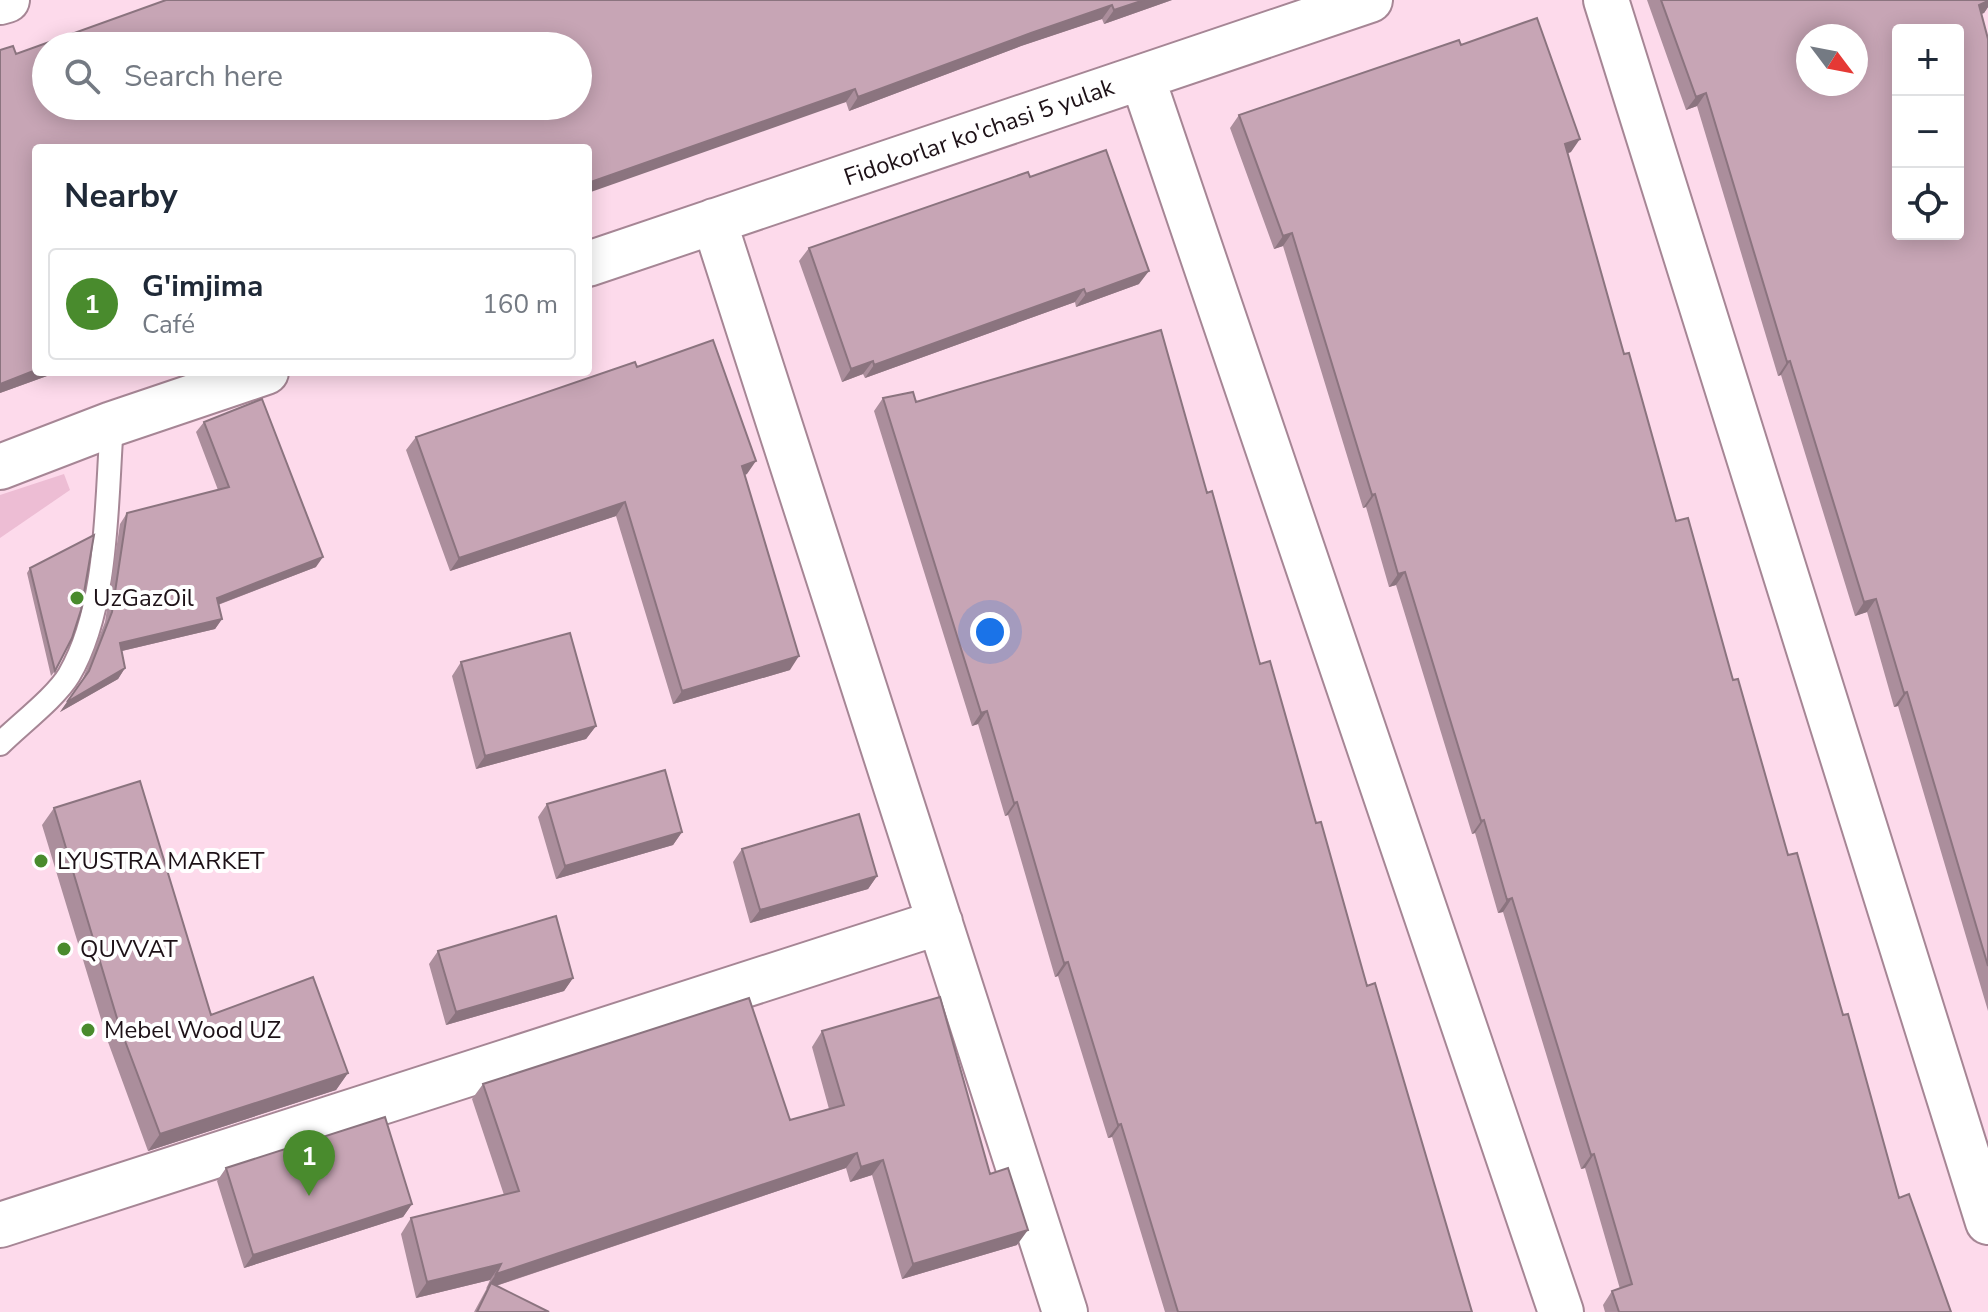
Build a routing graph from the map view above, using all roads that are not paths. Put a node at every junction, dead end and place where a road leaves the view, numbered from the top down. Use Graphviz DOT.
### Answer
graph roads {
  1 [pos="7,0"];
  2 [pos="1370,0"];
  3 [pos="1606,0"];
  4 [pos="0,2"];
  5 [pos="1142,77"];
  6 [pos="714,221"];
  7 [pos="592,263"];
  8 [pos="254,376"];
  9 [pos="112,424"];
  10 [pos="0,467"];
  11 [pos="0,744"];
  12 [pos="940,922"];
  13 [pos="1988,1222"];
  14 [pos="0,1225"];
  15 [pos="1065,1312"];
  16 [pos="1561,1312"];
  1 -- 4 [label="street"];
  2 -- 5 [label="street, Fidokorlar ko'chasi 5 yulak"];
  3 -- 13 [label="street"];
  5 -- 6 [label="street, Fidokorlar ko'chasi 5 yulak"];
  5 -- 16 [label="street"];
  6 -- 7 [label="street, Fidokorlar ko'chasi 5 yulak"];
  6 -- 12 [label="street"];
  8 -- 9 [label="street"];
  9 -- 10 [label="street"];
  9 -- 11 [label="lane"];
  12 -- 14 [label="street"];
  12 -- 15 [label="street"];
}
